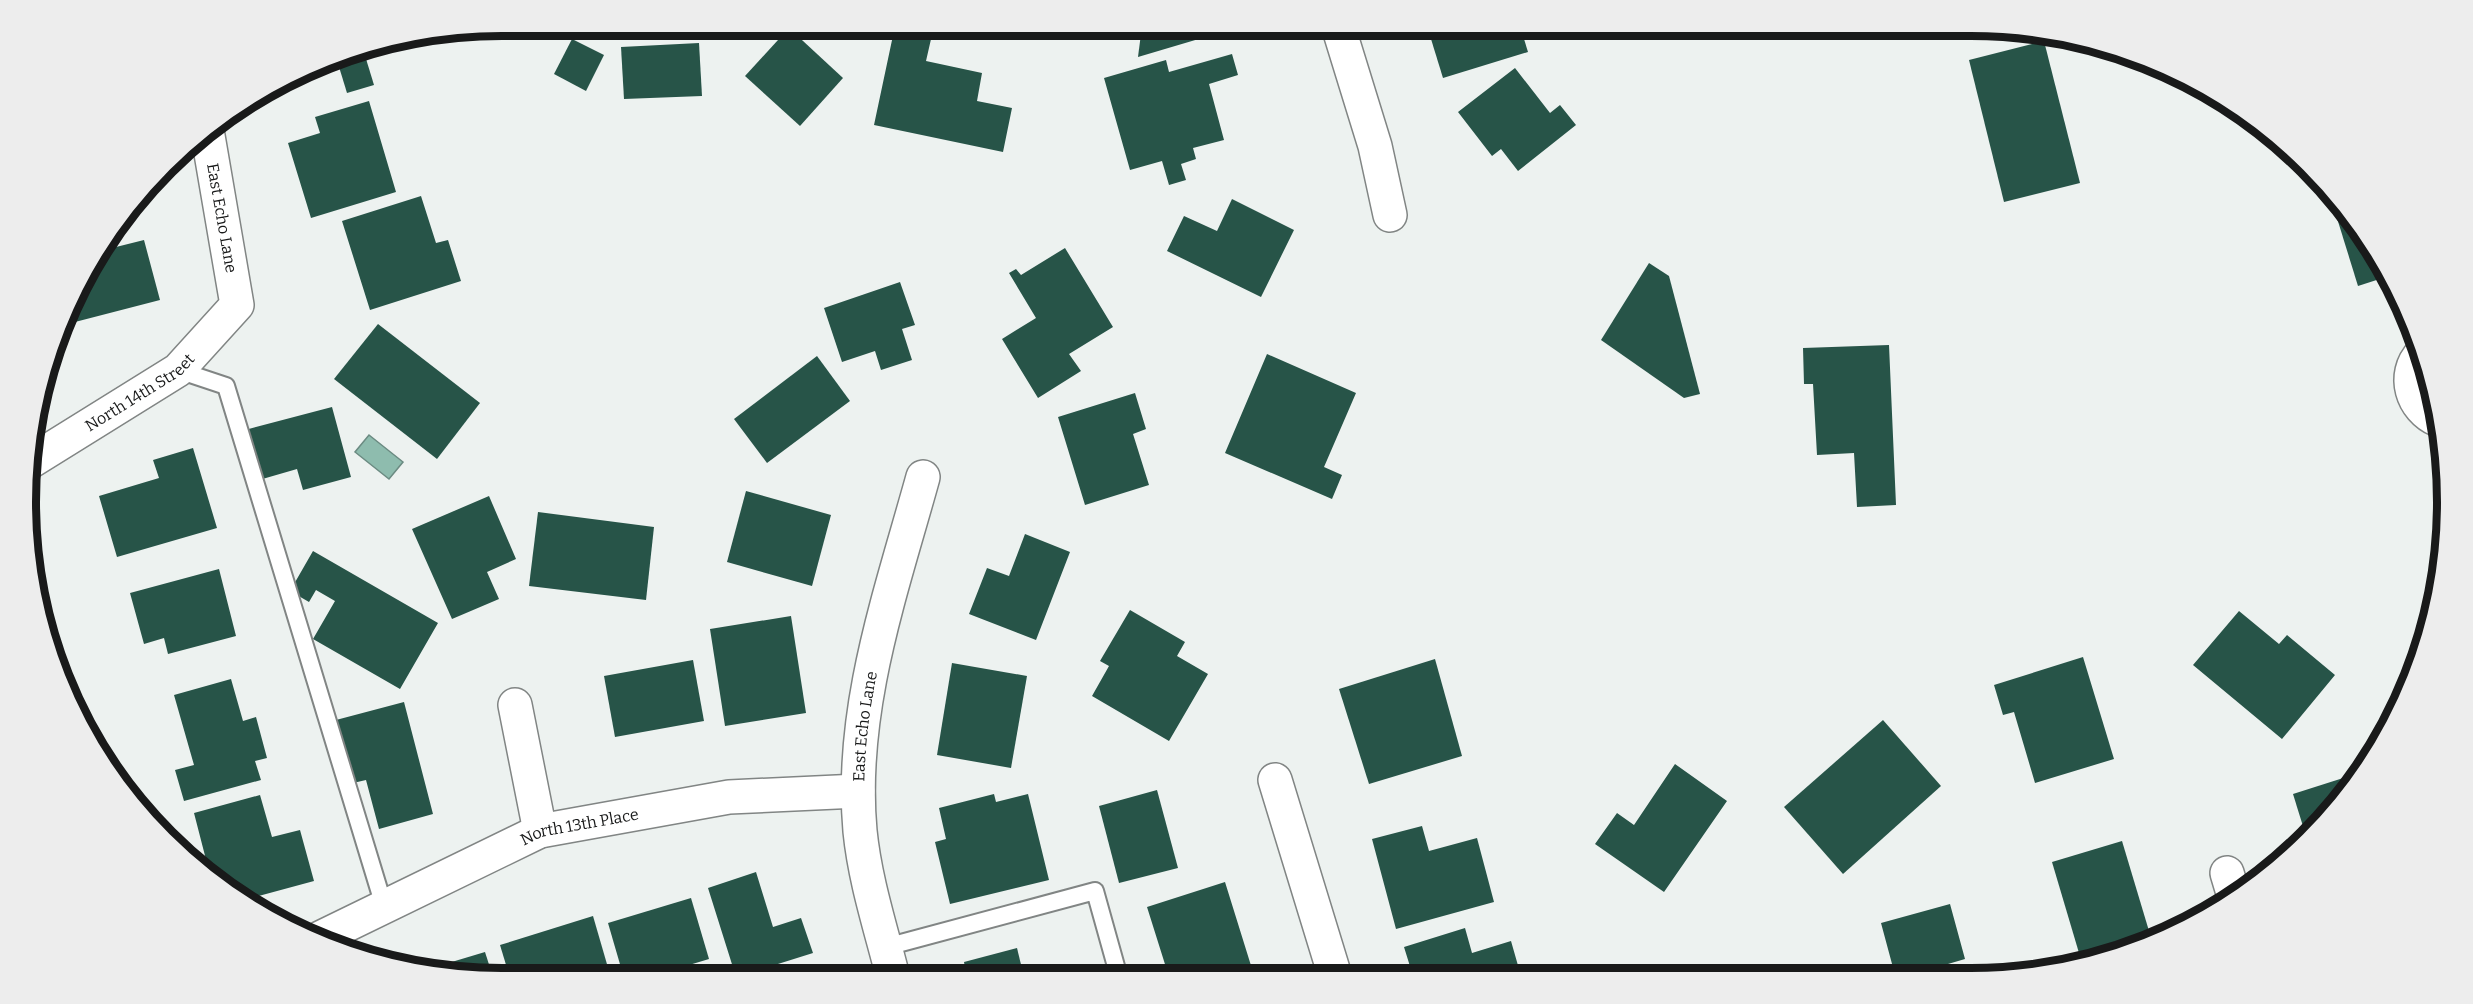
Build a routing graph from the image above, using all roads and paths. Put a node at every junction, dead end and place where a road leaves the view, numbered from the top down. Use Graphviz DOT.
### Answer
graph roads {
  1 [pos="1341,36"];
  2 [pos="209,140"];
  3 [pos="1390,215"];
  4 [pos="237,305"];
  5 [pos="2416,363"];
  6 [pos="178,370"];
  7 [pos="2428,414"];
  8 [pos="38,457"];
  9 [pos="923,477"];
  10 [pos="515,705"];
  11 [pos="1275,780"];
  12 [pos="858,791"];
  13 [pos="540,831"];
  14 [pos="384,906"];
  15 [pos="328,934"];
  16 [pos="889,962"];
  17 [pos="1116,968"];
  18 [pos="1333,968"];
  1 -- 3 [label="street"];
  2 -- 4 [label="street, East Echo Lane"];
  4 -- 6 [label="street, North 14th Street"];
  5 -- 7 [label="street"];
  6 -- 8 [label="street, North 14th Street"];
  6 -- 14 [label="lane"];
  9 -- 12 [label="street, East Echo Lane"];
  10 -- 13 [label="street"];
  11 -- 18 [label="street"];
  12 -- 13 [label="street, North 13th Place"];
  12 -- 16 [label="street, East Echo Lane"];
  13 -- 14 [label="street, North 13th Place"];
  14 -- 15 [label="street, North 13th Place"];
  16 -- 17 [label="lane"];
}
